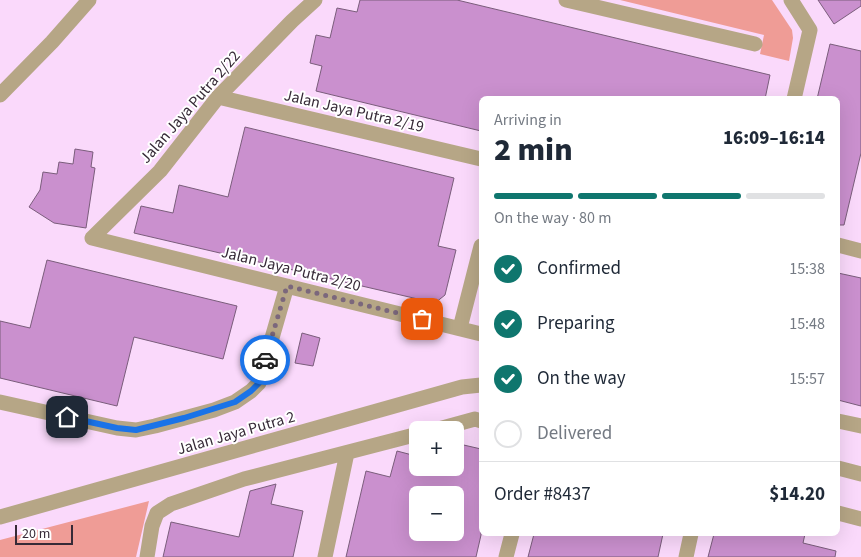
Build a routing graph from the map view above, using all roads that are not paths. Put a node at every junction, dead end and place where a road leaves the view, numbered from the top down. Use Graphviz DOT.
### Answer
graph roads {
  1 [pos="89,0"];
  2 [pos="315,0"];
  3 [pos="566,0"];
  4 [pos="790,0"];
  5 [pos="756,44"];
  6 [pos="0,95"];
  7 [pos="795,96"];
  8 [pos="218,98"];
  9 [pos="479,160"];
  10 [pos="92,238"];
  11 [pos="840,246"];
  12 [pos="861,251"];
  13 [pos="479,254"];
  14 [pos="287,286"];
  15 [pos="460,328"];
  16 [pos="479,333"];
  17 [pos="479,385"];
  18 [pos="0,402"];
  19 [pos="479,420"];
  20 [pos="840,421"];
  21 [pos="464,422"];
  22 [pos="861,426"];
  23 [pos="409,436"];
  24 [pos="347,453"];
  25 [pos="840,469"];
  26 [pos="861,474"];
  27 [pos="840,513"];
  28 [pos="0,517"];
  29 [pos="861,518"];
  30 [pos="511,536"];
  31 [pos="691,536"];
  32 [pos="146,557"];
  33 [pos="325,557"];
  34 [pos="506,557"];
  35 [pos="686,557"];
  1 -- 6 [label="street"];
  2 -- 8 [label="street, Jalan Jaya Putra 2/22"];
  3 -- 5 [label="street"];
  4 -- 7 [label="street"];
  8 -- 9 [label="street, Jalan Jaya Putra 2/19"];
  8 -- 10 [label="street, Jalan Jaya Putra 2/22"];
  10 -- 14 [label="street, Jalan Jaya Putra 2/20"];
  11 -- 12 [label="street"];
  13 -- 15 [label="street"];
  14 -- 15 [label="street, Jalan Jaya Putra 2/20"];
  14 -- 18 [label="street"];
  15 -- 16 [label="street, Jalan Jaya Putra 2/20"];
  17 -- 28 [label="street, Jalan Jaya Putra 2"];
  19 -- 21 [label="street"];
  20 -- 22 [label="street"];
  23 -- 24 [label="street"];
  24 -- 32 [label="street"];
  24 -- 33 [label="street"];
  25 -- 26 [label="street"];
  27 -- 29 [label="street"];
  30 -- 34 [label="street"];
  31 -- 35 [label="street"];
}
